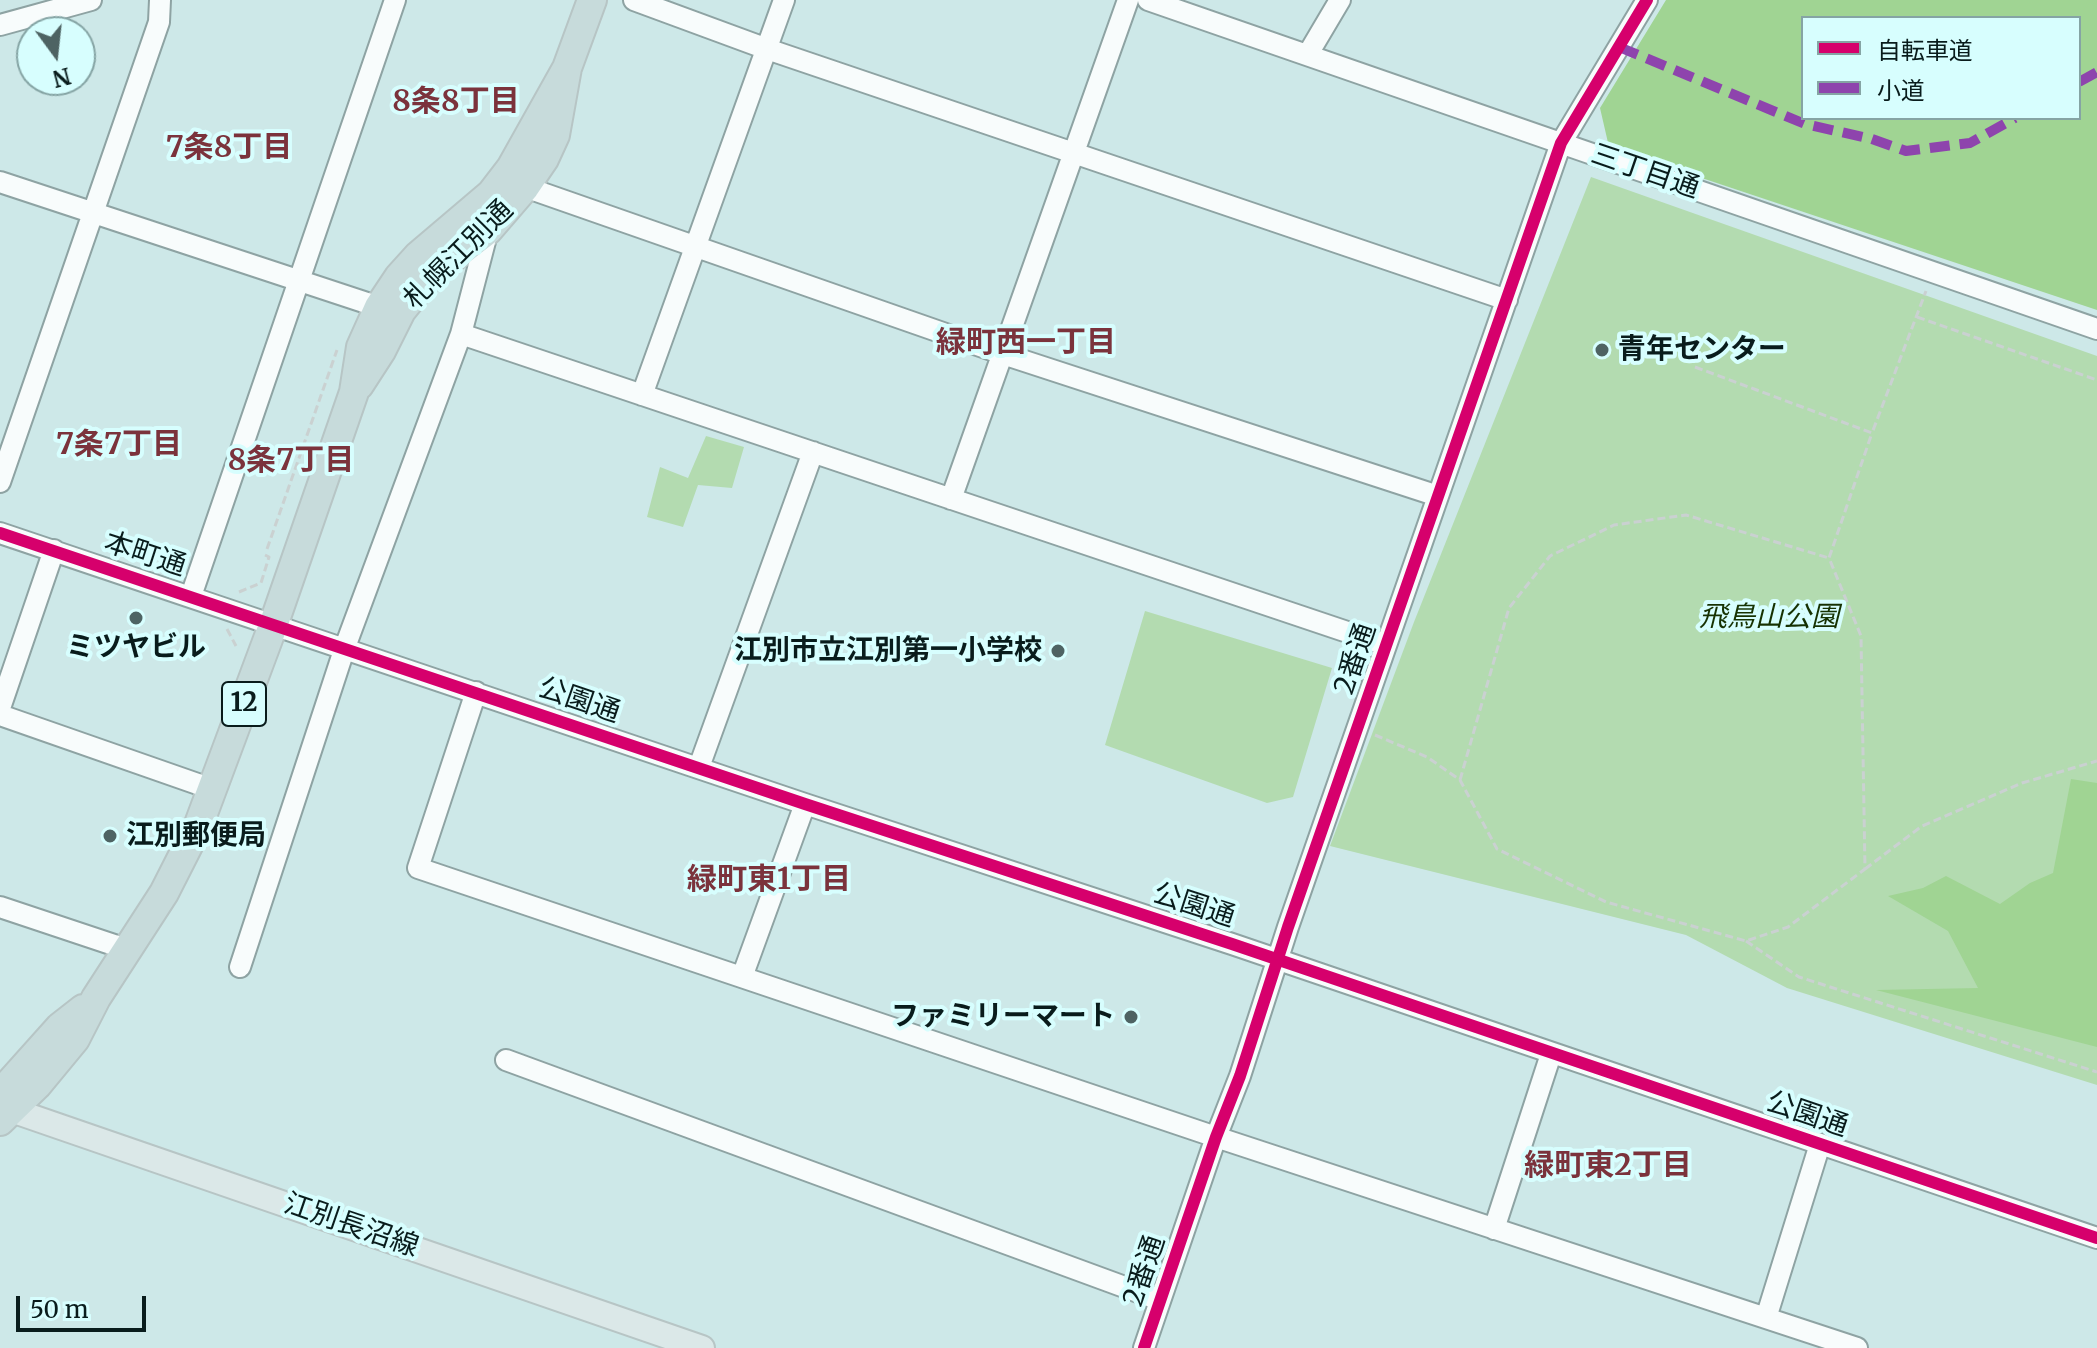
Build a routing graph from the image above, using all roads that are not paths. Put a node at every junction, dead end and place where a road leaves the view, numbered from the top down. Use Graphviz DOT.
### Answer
graph roads {
  1 [pos="91,0"];
  2 [pos="160,0"];
  3 [pos="395,0"];
  4 [pos="592,0"];
  5 [pos="634,0"];
  6 [pos="784,0"];
  7 [pos="1128,0"];
  8 [pos="1148,0"];
  9 [pos="1340,0"];
  10 [pos="1647,0"];
  11 [pos="0,25"];
  12 [pos="767,49"];
  13 [pos="1308,54"];
  14 [pos="567,68"];
  15 [pos="1561,143"];
  16 [pos="1074,153"];
  17 [pos="0,182"];
  18 [pos="525,187"];
  19 [pos="94,212"];
  20 [pos="488,230"];
  21 [pos="695,247"];
  22 [pos="298,279"];
  23 [pos="1507,300"];
  24 [pos="379,307"];
  25 [pos="2097,329"];
  26 [pos="461,334"];
  27 [pos="1003,354"];
  28 [pos="354,392"];
  29 [pos="642,395"];
  30 [pos="813,452"];
  31 [pos="0,482"];
  32 [pos="1438,496"];
  33 [pos="951,499"];
  34 [pos="0,533"];
  35 [pos="54,550"];
  36 [pos="191,596"];
  37 [pos="274,623"];
  38 [pos="1386,645"];
  39 [pos="345,647"];
  40 [pos="476,692"];
  41 [pos="0,708"];
  42 [pos="0,715"];
  43 [pos="699,767"];
  44 [pos="212,789"];
  45 [pos="805,804"];
  46 [pos="0,907"];
  47 [pos="129,950"];
  48 [pos="1278,960"];
  49 [pos="240,967"];
  50 [pos="742,977"];
  51 [pos="1551,1054"];
  52 [pos="506,1060"];
  53 [pos="3,1107"];
  54 [pos="1216,1137"];
  55 [pos="1820,1144"];
  56 [pos="1494,1229"];
  57 [pos="2097,1238"];
  58 [pos="1160,1300"];
  59 [pos="1766,1318"];
  60 [pos="702,1348"];
  61 [pos="1144,1348"];
  62 [pos="1857,1348"];
  1 -- 11 [label="street"];
  2 -- 19 [label="street"];
  3 -- 22 [label="street"];
  4 -- 14 [label="highway, 札幌江別通 / 12"];
  5 -- 12 [label="street"];
  6 -- 12 [label="street"];
  7 -- 16 [label="street"];
  8 -- 13 [label="street, 三丁目通"];
  9 -- 13 [label="street"];
  10 -- 15 [label="street, 2番通"];
  12 -- 16 [label="street"];
  12 -- 21 [label="street"];
  13 -- 15 [label="street, 三丁目通"];
  14 -- 18 [label="highway, 札幌江別通 / 12"];
  14 -- 24 [label="highway, 札幌江別通 / 12"];
  15 -- 23 [label="street, 2番通"];
  15 -- 25 [label="street, 三丁目通"];
  16 -- 23 [label="street"];
  16 -- 27 [label="street"];
  17 -- 19 [label="street"];
  18 -- 20 [label="highway, 札幌江別通 / 12"];
  18 -- 21 [label="street"];
  19 -- 22 [label="street"];
  19 -- 31 [label="street"];
  20 -- 26 [label="street"];
  20 -- 28 [label="highway, 札幌江別通 / 12"];
  21 -- 27 [label="street"];
  21 -- 29 [label="street"];
  22 -- 24 [label="street"];
  22 -- 36 [label="street"];
  23 -- 32 [label="street, 2番通"];
  24 -- 28 [label="highway, 札幌江別通 / 12"];
  26 -- 29 [label="street"];
  26 -- 39 [label="street"];
  27 -- 32 [label="street"];
  27 -- 33 [label="street"];
  28 -- 37 [label="highway, 札幌江別通 / 12"];
  29 -- 30 [label="street"];
  30 -- 33 [label="street"];
  30 -- 43 [label="street"];
  32 -- 38 [label="street, 2番通"];
  33 -- 38 [label="street"];
  34 -- 35 [label="street, 本町通"];
  35 -- 36 [label="street, 本町通"];
  35 -- 41 [label="street"];
  36 -- 37 [label="street, 本町通"];
  37 -- 39 [label="street, 公園通"];
  37 -- 44 [label="highway, 札幌江別通 / 12"];
  38 -- 48 [label="street, 2番通"];
  39 -- 40 [label="street, 公園通"];
  39 -- 49 [label="street"];
  40 -- 43 [label="street, 公園通"];
  40 -- 50 [label="street"];
  42 -- 44 [label="street"];
  43 -- 45 [label="street, 公園通"];
  44 -- 47 [label="highway, 札幌江別通 / 12"];
  45 -- 48 [label="street, 公園通"];
  45 -- 50 [label="street"];
  46 -- 47 [label="street"];
  47 -- 53 [label="highway, 札幌江別通 / 12"];
  48 -- 51 [label="street, 公園通"];
  48 -- 54 [label="street, 2番通"];
  50 -- 54 [label="street"];
  51 -- 55 [label="street, 公園通"];
  51 -- 56 [label="street"];
  52 -- 58 [label="street"];
  53 -- 60 [label="main road, 江別長沼線"];
  54 -- 56 [label="street"];
  54 -- 58 [label="street, 2番通"];
  55 -- 57 [label="street, 公園通"];
  55 -- 59 [label="street"];
  56 -- 59 [label="street"];
  58 -- 61 [label="street, 2番通"];
  59 -- 62 [label="street"];
}
